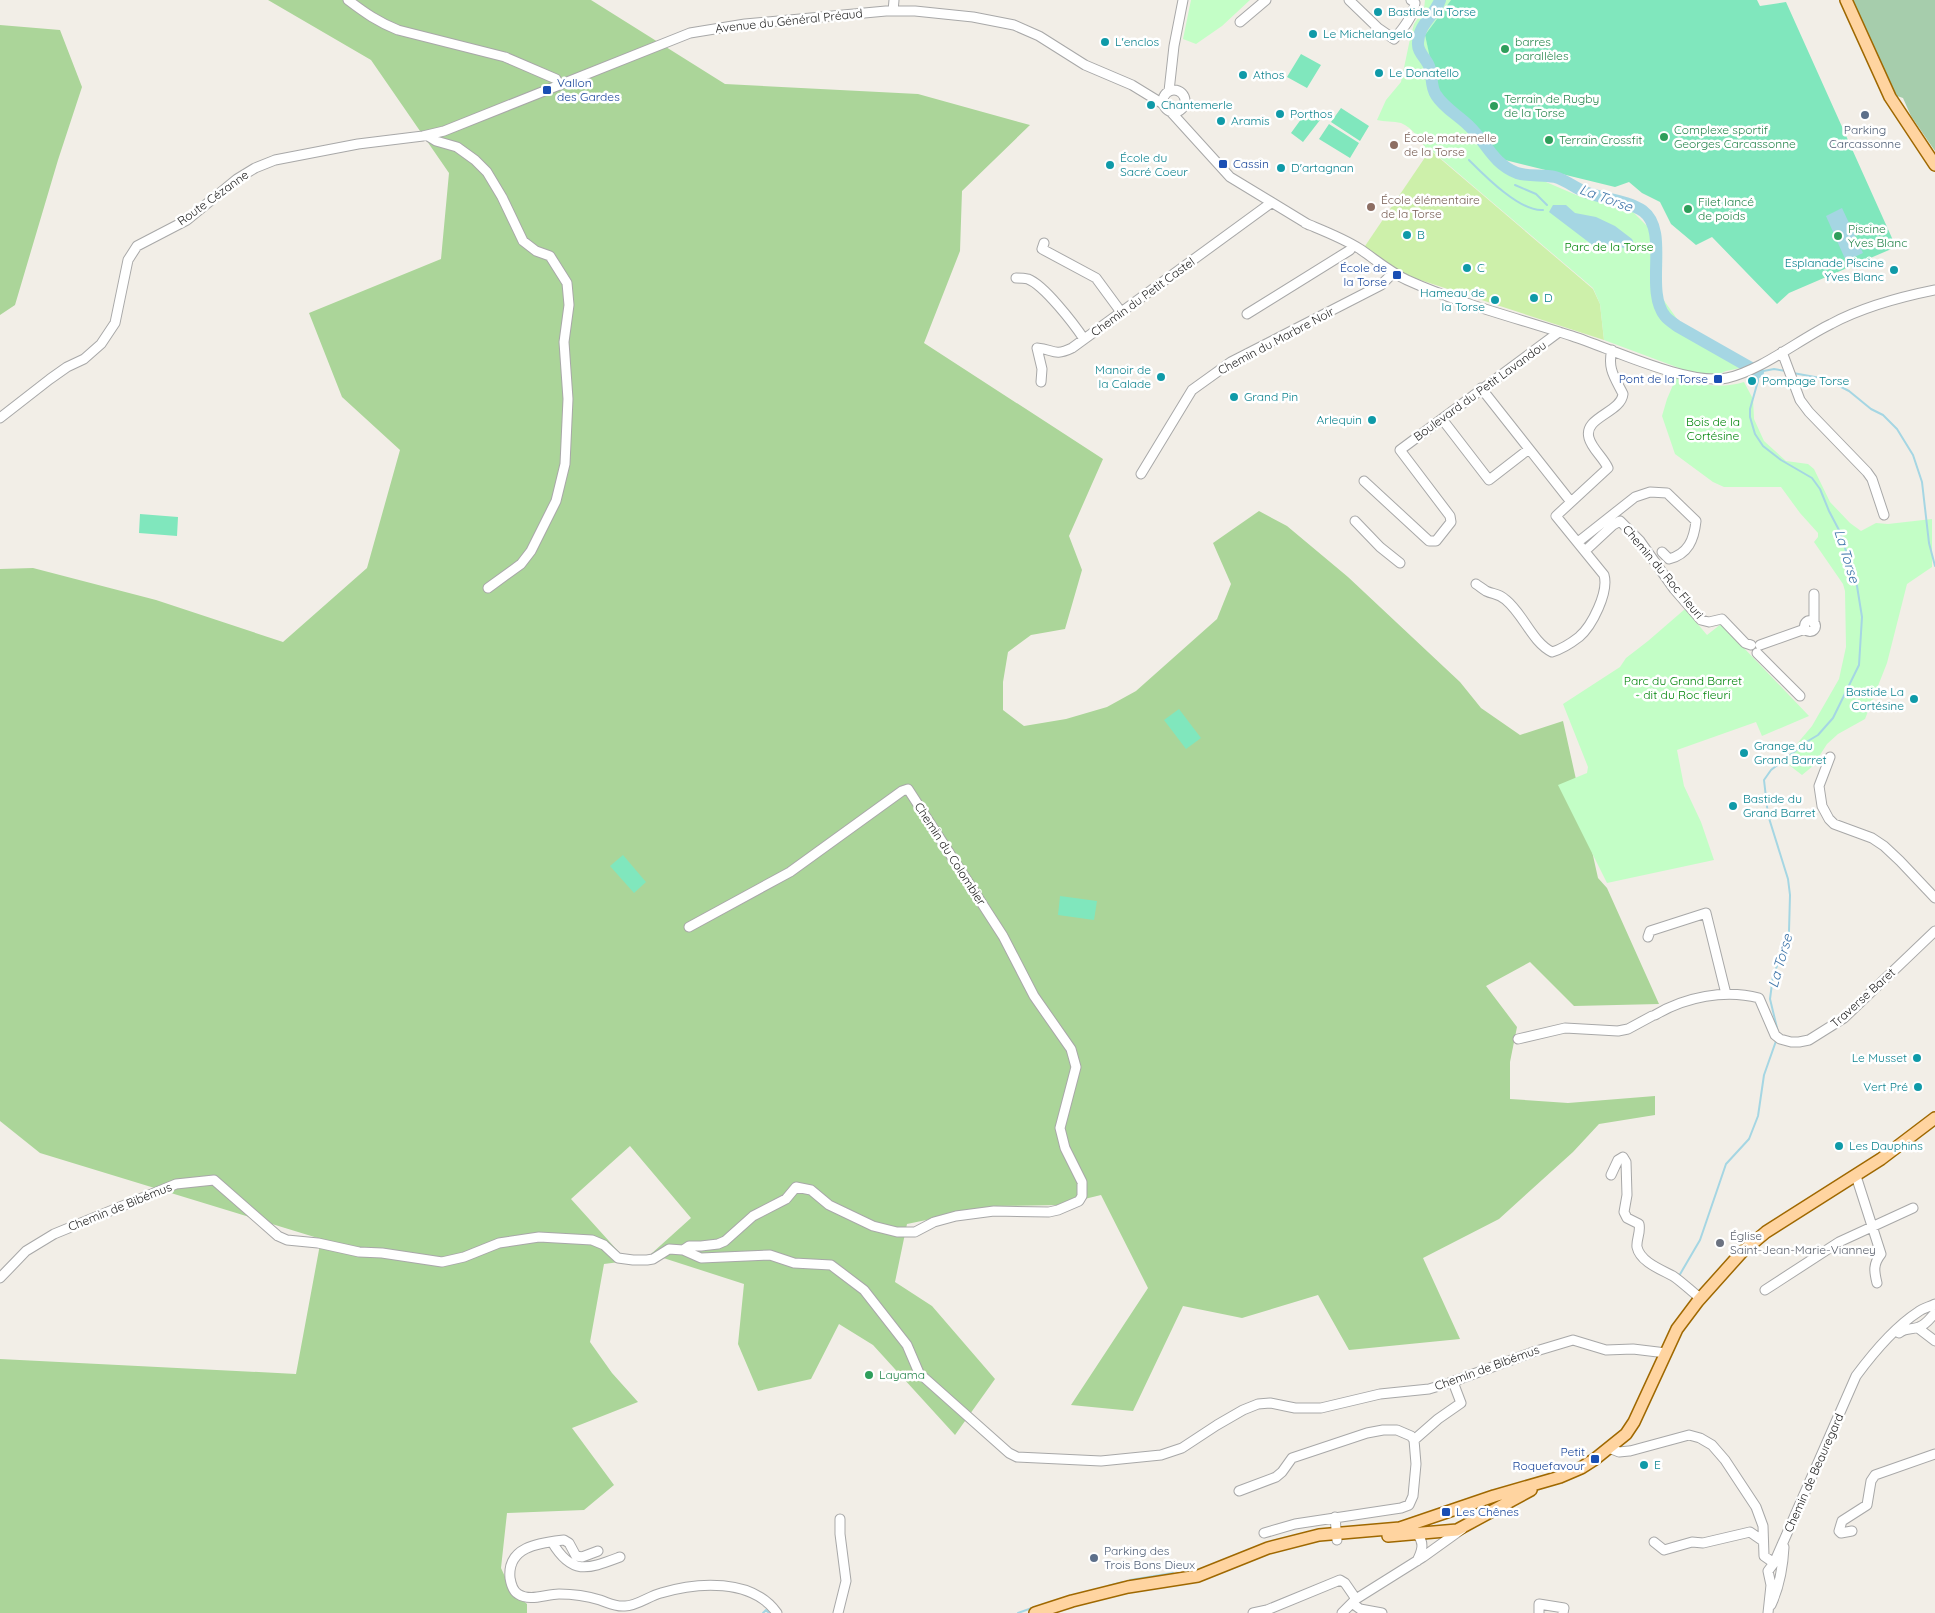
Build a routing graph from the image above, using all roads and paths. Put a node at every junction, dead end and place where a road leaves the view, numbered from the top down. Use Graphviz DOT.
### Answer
graph roads {
  1 [pos="348,0"];
  2 [pos="894,0"];
  3 [pos="1183,0"];
  4 [pos="1266,0"];
  5 [pos="1349,0"];
  6 [pos="1411,0"];
  7 [pos="1846,0"];
  8 [pos="893,10"];
  9 [pos="1240,22"];
  10 [pos="559,85"];
  11 [pos="1168,95"];
  12 [pos="1182,108"];
  13 [pos="1171,112"];
  14 [pos="488,114"];
  15 [pos="1186,130"];
  16 [pos="428,136"];
  17 [pos="1935,165"];
  18 [pos="1271,203"];
  19 [pos="1044,243"];
  20 [pos="1351,247"];
  21 [pos="1393,273"];
  22 [pos="1016,278"];
  23 [pos="1935,284"];
  24 [pos="1935,290"];
  25 [pos="1914,294"];
  26 [pos="1122,312"];
  27 [pos="1247,314"];
  28 [pos="1559,332"];
  29 [pos="1084,339"];
  30 [pos="1612,350"];
  31 [pos="1782,352"];
  32 [pos="1041,382"];
  33 [pos="1481,388"];
  34 [pos="0,418"];
  35 [pos="1442,419"];
  36 [pos="1529,449"];
  37 [pos="1141,474"];
  38 [pos="1364,481"];
  39 [pos="1571,502"];
  40 [pos="1884,515"];
  41 [pos="1355,521"];
  42 [pos="1578,542"];
  43 [pos="1585,551"];
  44 [pos="1662,552"];
  45 [pos="1400,563"];
  46 [pos="1476,584"];
  47 [pos="488,588"];
  48 [pos="1814,594"];
  49 [pos="1756,648"];
  50 [pos="1800,696"];
  51 [pos="1830,757"];
  52 [pos="1935,898"];
  53 [pos="689,927"];
  54 [pos="1935,931"];
  55 [pos="1648,937"];
  56 [pos="1726,994"];
  57 [pos="1518,1039"];
  58 [pos="1935,1118"];
  59 [pos="1611,1175"];
  60 [pos="1856,1176"];
  61 [pos="1912,1208"];
  62 [pos="1873,1227"];
  63 [pos="683,1250"];
  64 [pos="0,1278"];
  65 [pos="1877,1283"];
  66 [pos="1765,1290"];
  67 [pos="1700,1298"];
  68 [pos="1935,1304"];
  69 [pos="1922,1320"];
  70 [pos="1934,1340"];
  71 [pos="1666,1353"];
  72 [pos="1452,1382"];
  73 [pos="1414,1440"];
  74 [pos="1609,1448"];
  75 [pos="1935,1454"];
  76 [pos="1545,1481"];
  77 [pos="1238,1491"];
  78 [pos="1494,1496"];
  79 [pos="1499,1509"];
  80 [pos="1436,1515"];
  81 [pos="1335,1517"];
  82 [pos="840,1518"];
  83 [pos="1464,1528"];
  84 [pos="1852,1531"];
  85 [pos="1435,1533"];
  86 [pos="1264,1534"];
  87 [pos="1417,1534"];
  88 [pos="1337,1536"];
  89 [pos="1785,1539"];
  90 [pos="1763,1540"];
  91 [pos="552,1542"];
  92 [pos="1654,1542"];
  93 [pos="598,1550"];
  94 [pos="620,1557"];
  95 [pos="1420,1559"];
  96 [pos="1774,1563"];
  97 [pos="1111,1591"];
  98 [pos="1354,1601"];
  99 [pos="1768,1612"];
  100 [pos="777,1613"];
  101 [pos="838,1613"];
  102 [pos="1035,1613"];
  103 [pos="1055,1613"];
  104 [pos="1253,1613"];
  105 [pos="1342,1613"];
  106 [pos="1382,1613"];
  107 [pos="1539,1613"];
  108 [pos="1563,1613"];
  1 -- 10 [label="street"];
  2 -- 8 [label="street"];
  3 -- 11 [label="street"];
  4 -- 9 [label="street"];
  5 -- 6 [label="street"];
  7 -- 17 [label="main road"];
  8 -- 10 [label="street, Avenue du Général Préaud"];
  8 -- 11 [label="street, Avenue du Général Préaud"];
  10 -- 14 [label="street, Avenue du Général Préaud"];
  11 -- 12 [label="street"];
  11 -- 13 [label="street"];
  12 -- 13 [label="street"];
  12 -- 15 [label="street"];
  13 -- 15 [label="street"];
  14 -- 16 [label="street, Route Cézanne"];
  15 -- 18 [label="street"];
  16 -- 34 [label="street, Route Cézanne"];
  16 -- 47 [label="street"];
  18 -- 20 [label="street"];
  18 -- 26 [label="street, Chemin du Petit Castel"];
  19 -- 26 [label="street"];
  20 -- 21 [label="street"];
  20 -- 27 [label="street"];
  21 -- 28 [label="street"];
  21 -- 37 [label="street, Chemin du Marbre Noir"];
  22 -- 29 [label="street"];
  23 -- 25 [label="street"];
  24 -- 25 [label="street"];
  25 -- 31 [label="street"];
  26 -- 29 [label="street, Chemin du Petit Castel"];
  28 -- 30 [label="street"];
  28 -- 33 [label="street, Boulevard du Petit Lavandou"];
  29 -- 32 [label="street, Chemin du Petit Castel"];
  30 -- 31 [label="street"];
  30 -- 39 [label="street"];
  31 -- 40 [label="street"];
  33 -- 35 [label="street, Boulevard du Petit Lavandou"];
  33 -- 36 [label="street"];
  35 -- 36 [label="street"];
  35 -- 38 [label="street, Boulevard du Petit Lavandou"];
  36 -- 39 [label="street"];
  39 -- 42 [label="street"];
  41 -- 45 [label="street"];
  42 -- 43 [label="street"];
  42 -- 44 [label="street"];
  43 -- 46 [label="street"];
  43 -- 49 [label="street, Chemin du Roc Fleuri"];
  48 -- 49 [label="street"];
  49 -- 50 [label="street"];
  51 -- 52 [label="street"];
  53 -- 63 [label="street, Chemin du Colombier"];
  54 -- 56 [label="street, Traverse Baret"];
  55 -- 56 [label="street"];
  56 -- 57 [label="street, Traverse Baret"];
  58 -- 60 [label="main road"];
  59 -- 67 [label="street"];
  60 -- 62 [label="street"];
  60 -- 67 [label="main road"];
  61 -- 62 [label="street"];
  62 -- 65 [label="street"];
  62 -- 66 [label="street"];
  63 -- 64 [label="street, Chemin de Bibémus"];
  63 -- 72 [label="street, Chemin de Bibémus"];
  67 -- 71 [label="main road"];
  68 -- 69 [label="street, Chemin de Beauregard"];
  69 -- 70 [label="street"];
  69 -- 89 [label="street, Chemin de Beauregard"];
  71 -- 72 [label="street, Chemin de Bibémus"];
  71 -- 74 [label="main road"];
  72 -- 73 [label="street"];
  73 -- 77 [label="street"];
  73 -- 81 [label="street"];
  74 -- 76 [label="main road"];
  74 -- 90 [label="street"];
  75 -- 84 [label="street"];
  76 -- 78 [label="main road"];
  76 -- 79 [label="main road"];
  78 -- 79 [label="main road"];
  78 -- 80 [label="main road"];
  79 -- 83 [label="main road"];
  80 -- 85 [label="main road"];
  80 -- 88 [label="main road"];
  81 -- 86 [label="street"];
  81 -- 88 [label="street"];
  82 -- 101 [label="street"];
  83 -- 85 [label="main road"];
  83 -- 95 [label="street"];
  85 -- 87 [label="main road"];
  85 -- 95 [label="street"];
  87 -- 88 [label="main road"];
  87 -- 95 [label="street"];
  88 -- 97 [label="main road"];
  89 -- 96 [label="street, Chemin de Beauregard"];
  89 -- 99 [label="street, Chemin de Beauregard"];
  90 -- 92 [label="street"];
  90 -- 96 [label="street"];
  91 -- 93 [label="street"];
  91 -- 94 [label="street"];
  91 -- 100 [label="street"];
  95 -- 98 [label="street"];
  96 -- 99 [label="street, Chemin de Beauregard"];
  97 -- 102 [label="main road"];
  97 -- 103 [label="main road"];
  98 -- 104 [label="street"];
  98 -- 105 [label="street"];
  98 -- 106 [label="street"];
  107 -- 108 [label="street"];
}
